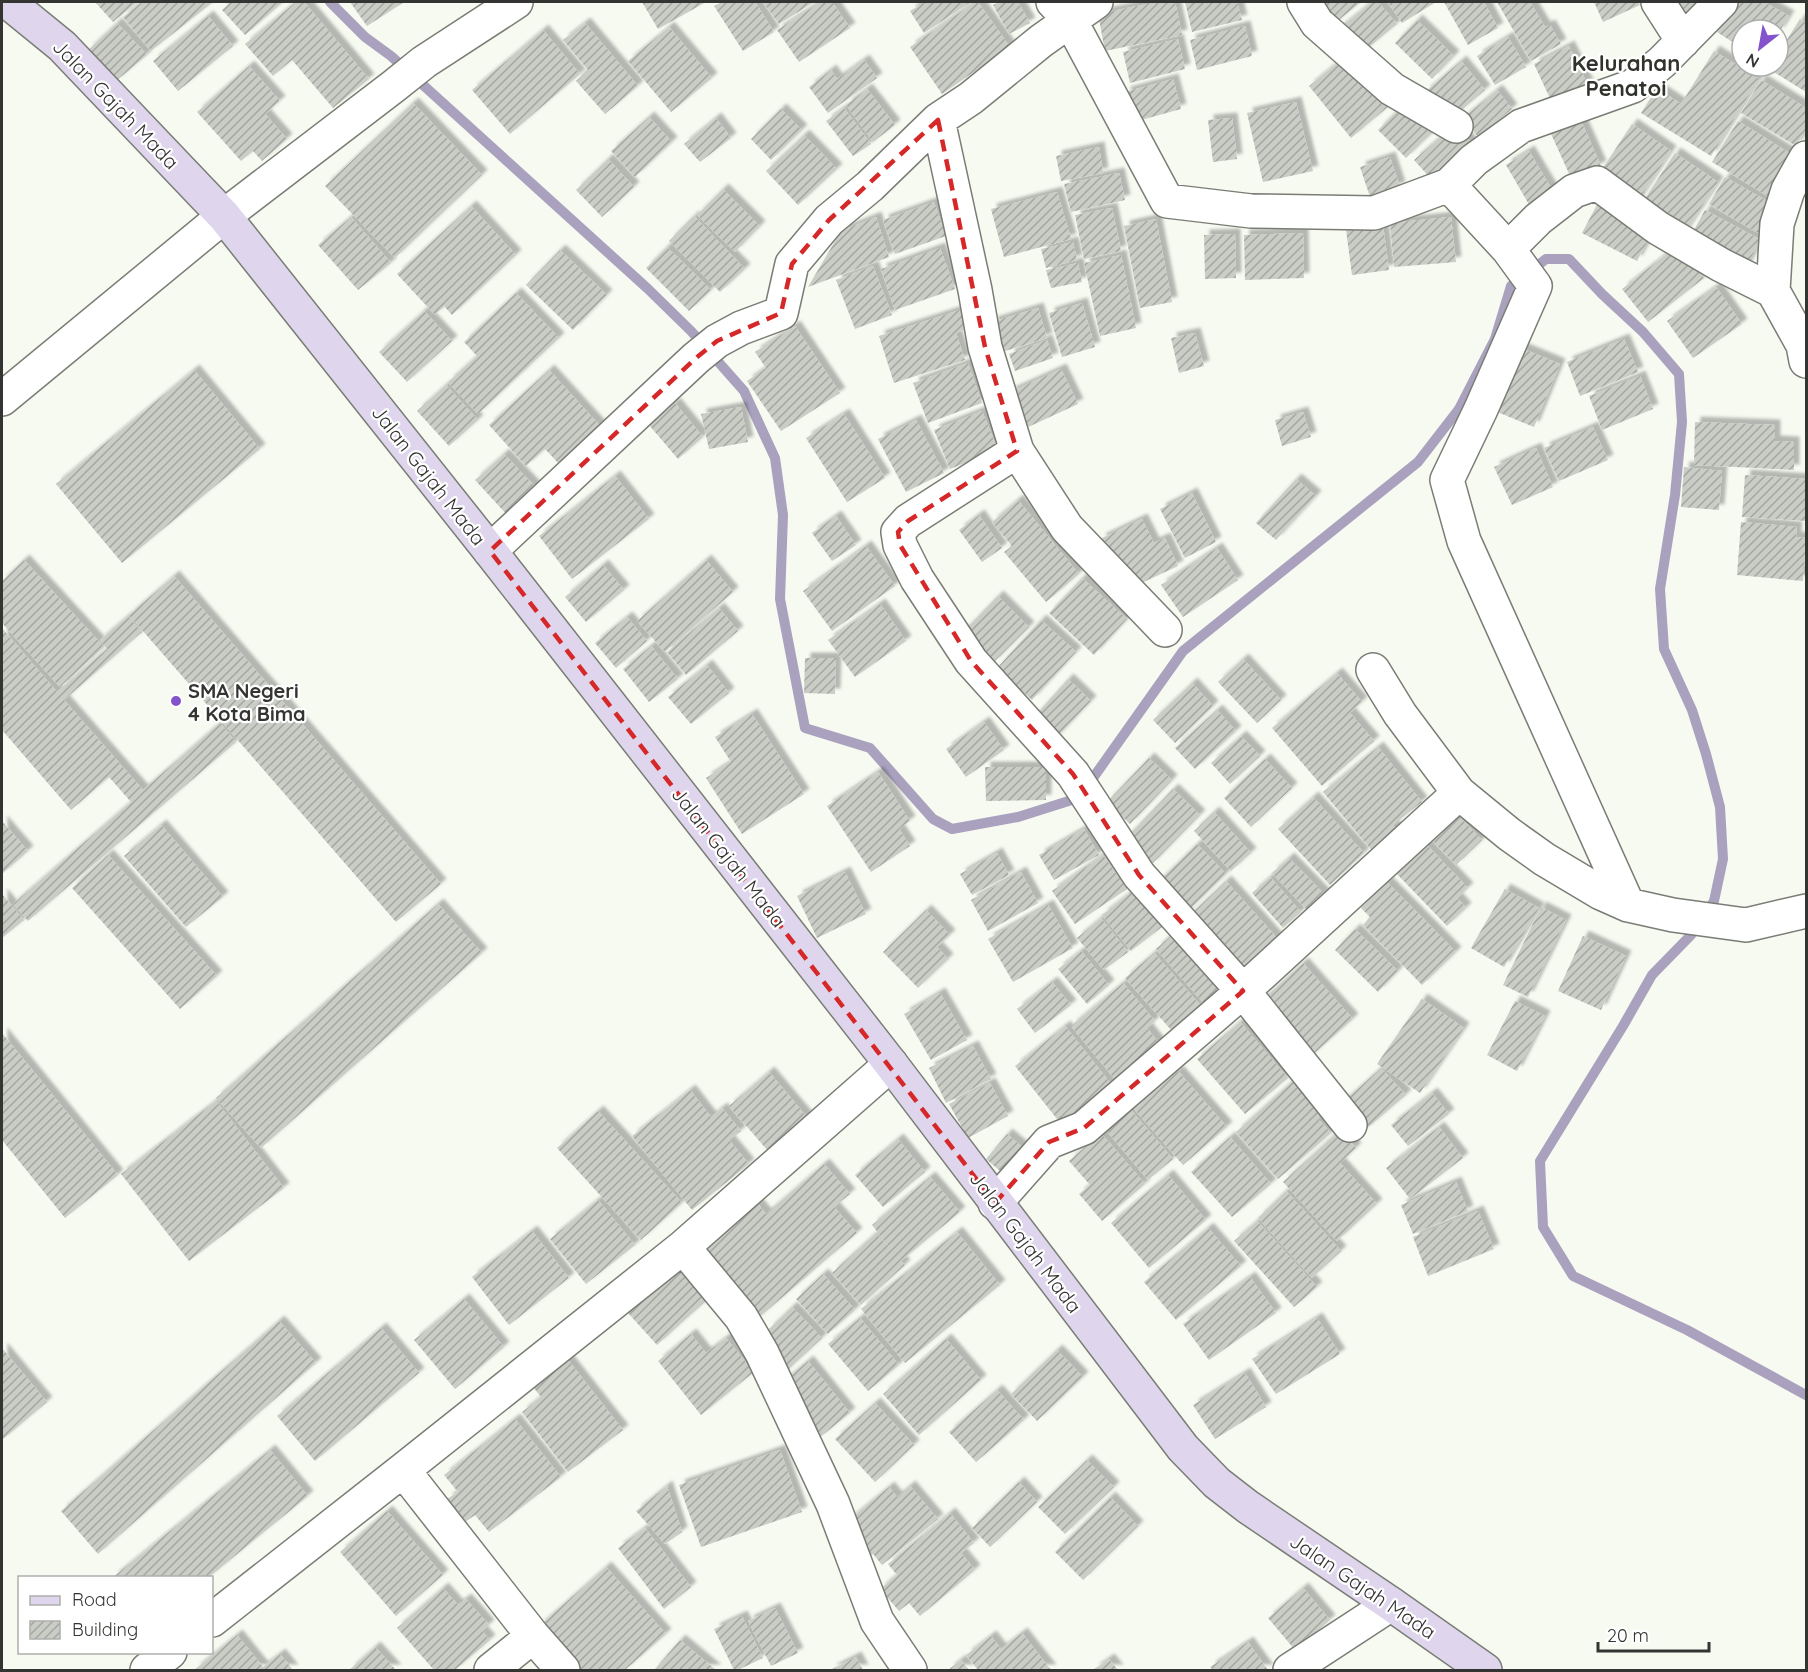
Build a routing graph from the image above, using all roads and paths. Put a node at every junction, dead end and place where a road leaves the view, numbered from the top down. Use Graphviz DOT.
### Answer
graph roads {
  1 [pos="8,2"];
  2 [pos="516,2"];
  3 [pos="1096,2"];
  4 [pos="1304,2"];
  5 [pos="1658,2"];
  6 [pos="1721,2"];
  7 [pos="1062,11"];
  8 [pos="1683,41"];
  9 [pos="939,120"];
  10 [pos="1456,126"];
  11 [pos="1806,158"];
  12 [pos="1449,185"];
  13 [pos="224,216"];
  14 [pos="1508,249"];
  15 [pos="1773,291"];
  16 [pos="1806,361"];
  17 [pos="2,399"];
  18 [pos="1017,451"];
  19 [pos="490,551"];
  20 [pos="1165,630"];
  21 [pos="1373,670"];
  22 [pos="1459,793"];
  23 [pos="1628,905"];
  24 [pos="1806,911"];
  25 [pos="1243,991"];
  26 [pos="891,1064"];
  27 [pos="1350,1125"];
  28 [pos="996,1203"];
  29 [pos="683,1247"];
  30 [pos="403,1470"];
  31 [pos="1391,1604"];
  32 [pos="213,1619"];
  33 [pos="533,1636"];
  34 [pos="169,1654"];
  35 [pos="147,1671"];
  36 [pos="491,1671"];
  37 [pos="563,1671"];
  38 [pos="910,1671"];
  39 [pos="1290,1671"];
  40 [pos="1485,1671"];
  1 -- 13 [label="main road, Jalan Gajah Mada"];
  2 -- 13 [label="street"];
  3 -- 7 [label="street"];
  4 -- 10 [label="street"];
  5 -- 8 [label="street"];
  6 -- 8 [label="street"];
  7 -- 9 [label="street"];
  7 -- 12 [label="street"];
  8 -- 12 [label="street"];
  9 -- 18 [label="street"];
  9 -- 19 [label="street"];
  11 -- 15 [label="street"];
  12 -- 14 [label="street"];
  13 -- 17 [label="street"];
  13 -- 19 [label="main road, Jalan Gajah Mada"];
  14 -- 15 [label="street"];
  14 -- 23 [label="street"];
  15 -- 16 [label="street"];
  18 -- 20 [label="street"];
  18 -- 25 [label="street"];
  19 -- 26 [label="main road, Jalan Gajah Mada"];
  21 -- 22 [label="street"];
  22 -- 23 [label="street"];
  22 -- 25 [label="street"];
  23 -- 24 [label="street"];
  25 -- 27 [label="street"];
  25 -- 28 [label="street"];
  26 -- 28 [label="main road, Jalan Gajah Mada"];
  26 -- 29 [label="street"];
  28 -- 31 [label="main road, Jalan Gajah Mada"];
  29 -- 30 [label="street"];
  29 -- 38 [label="street"];
  30 -- 32 [label="street"];
  30 -- 33 [label="street"];
  31 -- 39 [label="street"];
  31 -- 40 [label="main road, Jalan Gajah Mada"];
  33 -- 36 [label="street"];
  33 -- 37 [label="street"];
  34 -- 35 [label="street"];
}
